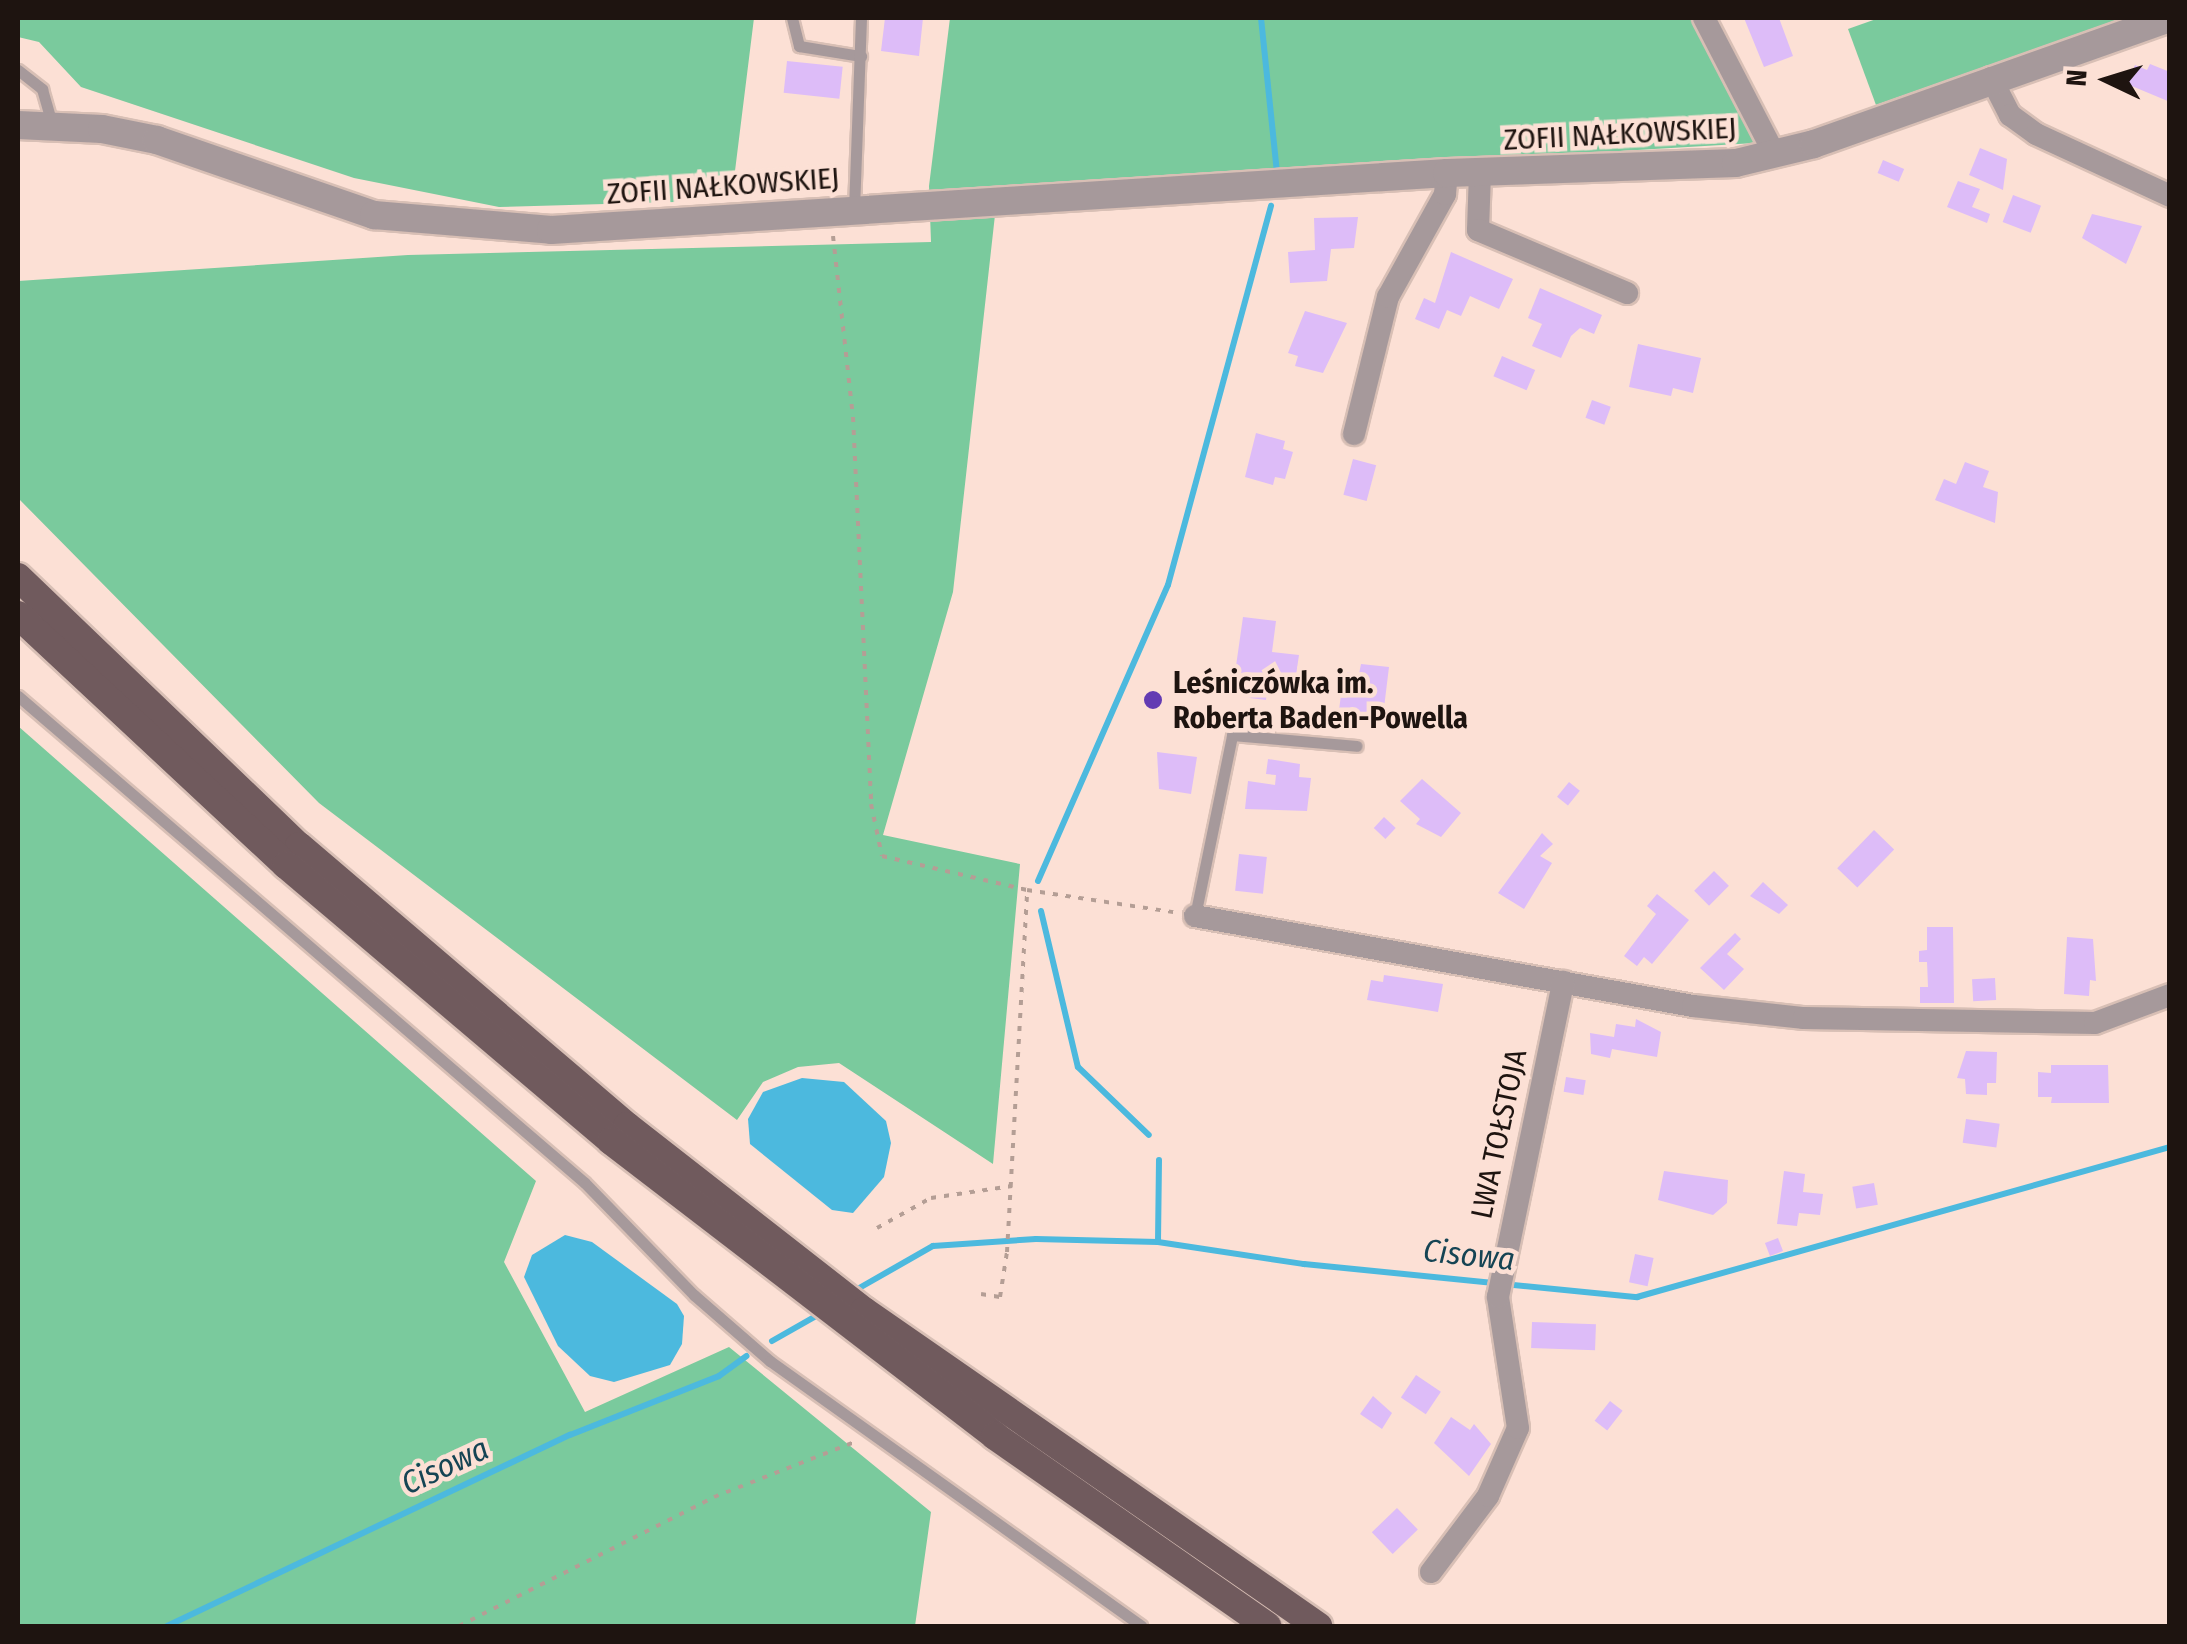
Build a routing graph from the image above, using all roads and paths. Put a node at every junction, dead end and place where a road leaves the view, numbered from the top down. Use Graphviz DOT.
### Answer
graph roads {
  1 [pos="792,18"];
  2 [pos="861,18"];
  3 [pos="1704,18"];
  4 [pos="2170,18"];
  5 [pos="860,56"];
  6 [pos="18,70"];
  7 [pos="1991,78"];
  8 [pos="18,125"];
  9 [pos="52,125"];
  10 [pos="1776,155"];
  11 [pos="1447,173"];
  12 [pos="1480,173"];
  13 [pos="2170,196"];
  14 [pos="842,210"];
  15 [pos="1627,293"];
  16 [pos="1354,434"];
  17 [pos="18,577"];
  18 [pos="18,615"];
  19 [pos="18,696"];
  20 [pos="1358,746"];
  21 [pos="1026,890"];
  22 [pos="1194,916"];
  23 [pos="1563,982"];
  24 [pos="2170,995"];
  25 [pos="1012,1186"];
  26 [pos="876,1228"];
  27 [pos="811,1286"];
  28 [pos="980,1294"];
  29 [pos="854,1318"];
  30 [pos="866,1434"];
  31 [pos="1431,1572"];
  32 [pos="459,1626"];
  33 [pos="1141,1626"];
  34 [pos="1267,1626"];
  35 [pos="1318,1626"];
  1 -- 5 [label="lane"];
  2 -- 5 [label="lane"];
  3 -- 10 [label="street"];
  4 -- 7 [label="street, ZOFII NAŁKOWSKIEJ"];
  5 -- 14 [label="lane"];
  6 -- 9 [label="lane"];
  7 -- 10 [label="street, ZOFII NAŁKOWSKIEJ"];
  7 -- 13 [label="street"];
  8 -- 9 [label="street, ZOFII NAŁKOWSKIEJ"];
  9 -- 14 [label="street, ZOFII NAŁKOWSKIEJ"];
  10 -- 12 [label="street, ZOFII NAŁKOWSKIEJ"];
  11 -- 12 [label="street, ZOFII NAŁKOWSKIEJ"];
  11 -- 14 [label="street, ZOFII NAŁKOWSKIEJ"];
  11 -- 16 [label="street"];
  12 -- 15 [label="street, ZOFII NAŁKOWSKIEJ"];
  14 -- 21 [label="path"];
  17 -- 27 [label="main road"];
  18 -- 27 [label="main road"];
  19 -- 30 [label="lane"];
  20 -- 22 [label="lane"];
  21 -- 22 [label="path"];
  21 -- 25 [label="path"];
  22 -- 23 [label="street"];
  23 -- 24 [label="street"];
  23 -- 31 [label="street, LWA TOŁSTOJA"];
  25 -- 26 [label="path"];
  25 -- 28 [label="path"];
  27 -- 29 [label="main road"];
  29 -- 34 [label="main road"];
  29 -- 35 [label="main road"];
  30 -- 32 [label="path"];
  30 -- 33 [label="lane"];
}
